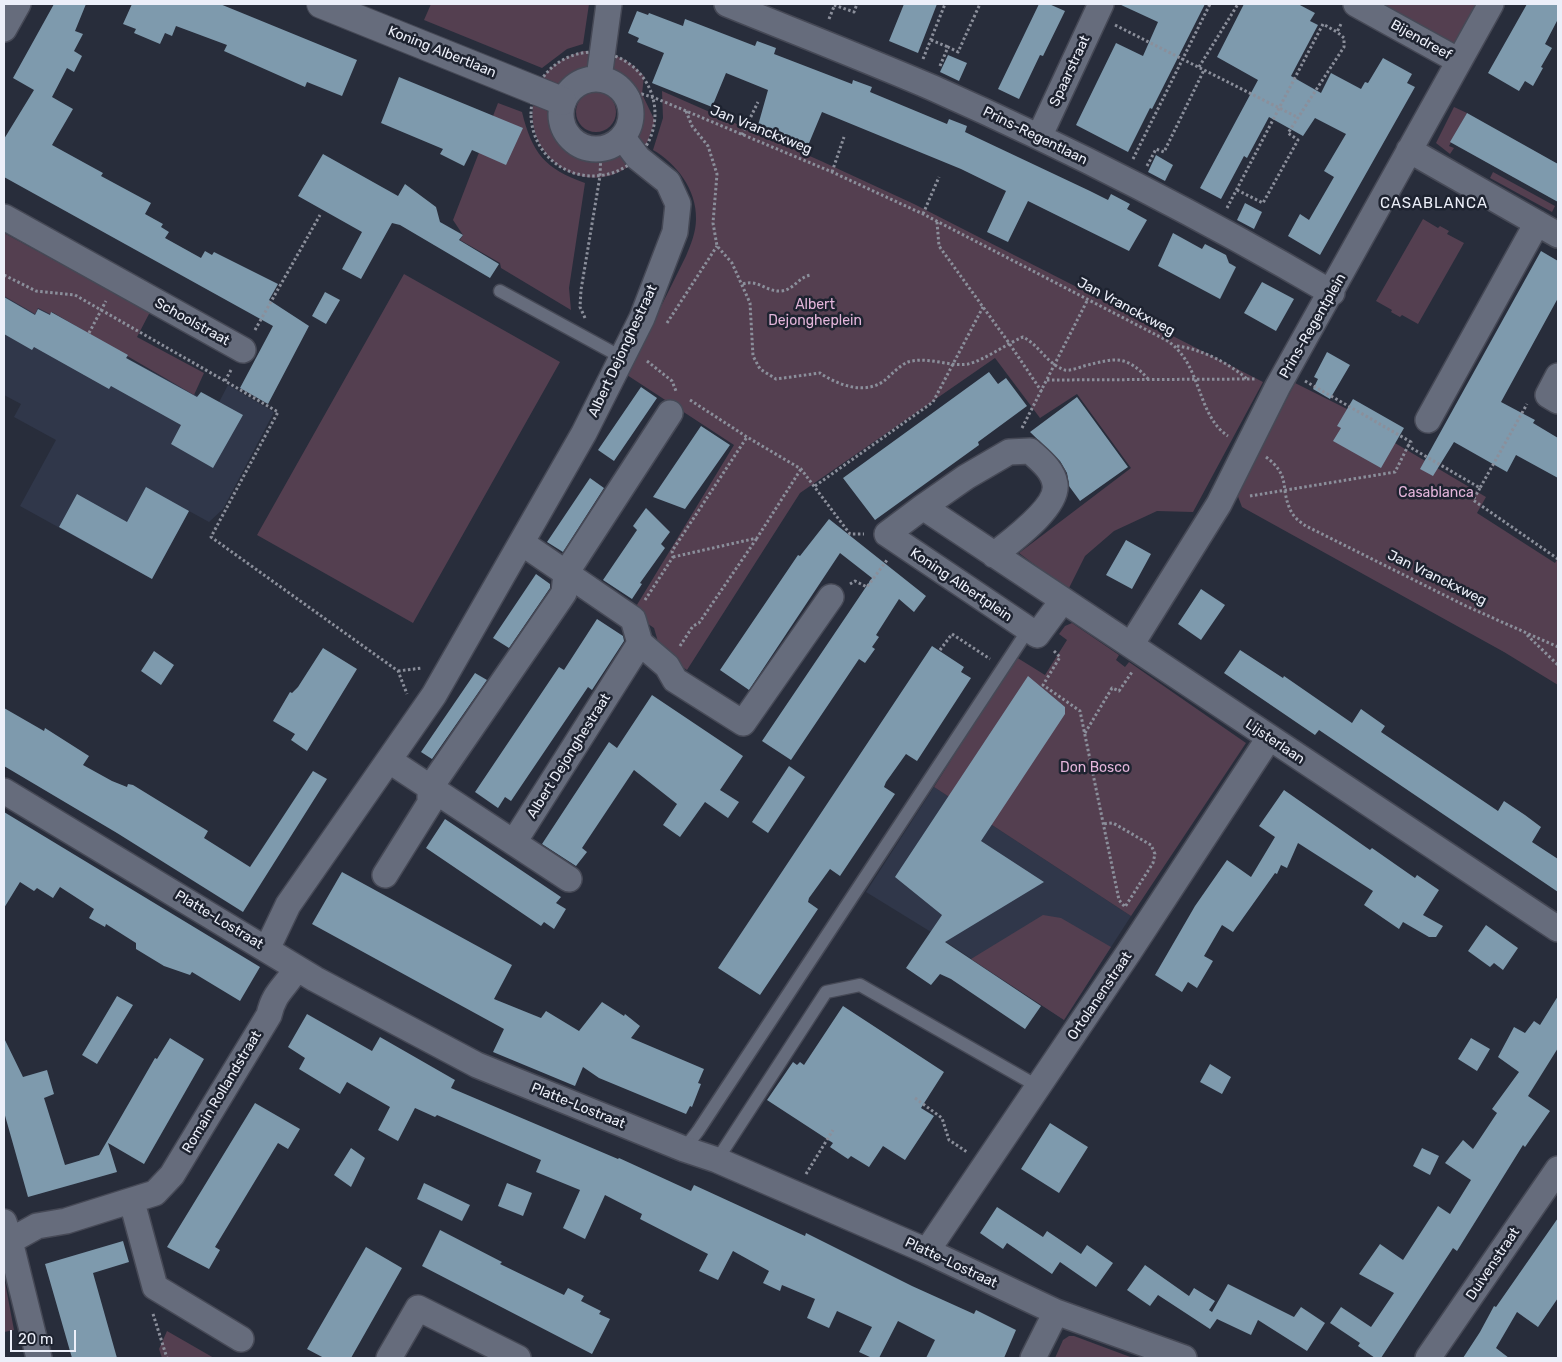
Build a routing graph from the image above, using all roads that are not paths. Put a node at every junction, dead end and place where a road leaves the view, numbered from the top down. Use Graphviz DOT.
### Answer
graph roads {
  1 [pos="18,4"];
  2 [pos="320,4"];
  3 [pos="609,4"];
  4 [pos="727,4"];
  5 [pos="1491,4"];
  6 [pos="1099,9"];
  7 [pos="1350,11"];
  8 [pos="4,29"];
  9 [pos="1459,61"];
  10 [pos="599,78"];
  11 [pos="562,101"];
  12 [pos="1039,137"];
  13 [pos="622,138"];
  14 [pos="1409,150"];
  15 [pos="4,217"];
  16 [pos="1548,229"];
  17 [pos="500,291"];
  18 [pos="1332,293"];
  19 [pos="243,350"];
  20 [pos="625,354"];
  21 [pos="670,413"];
  22 [pos="1428,420"];
  23 [pos="923,507"];
  24 [pos="522,543"];
  25 [pos="994,555"];
  26 [pos="566,573"];
  27 [pos="830,597"];
  28 [pos="1063,600"];
  29 [pos="1033,633"];
  30 [pos="640,643"];
  31 [pos="1138,650"];
  32 [pos="1269,738"];
  33 [pos="390,761"];
  34 [pos="430,788"];
  35 [pos="4,791"];
  36 [pos="514,842"];
  37 [pos="385,874"];
  38 [pos="569,879"];
  39 [pos="1558,929"];
  40 [pos="267,949"];
  41 [pos="296,969"];
  42 [pos="1039,1087"];
  43 [pos="684,1149"];
  44 [pos="717,1160"];
  45 [pos="1558,1169"];
  46 [pos="132,1202"];
  47 [pos="6,1235"];
  48 [pos="927,1251"];
  49 [pos="1056,1312"];
  50 [pos="241,1339"];
  51 [pos="39,1358"];
  52 [pos="389,1358"];
  53 [pos="518,1358"];
  54 [pos="1033,1358"];
  55 [pos="1184,1358"];
  56 [pos="1428,1358"];
  1 -- 8 [label="street"];
  2 -- 11 [label="street, Koning Albertlaan"];
  3 -- 10 [label="street"];
  4 -- 12 [label="street, Prins-Regentlaan"];
  5 -- 9 [label="street, Prins-Regentplein"];
  6 -- 12 [label="street, Spaarstraat"];
  7 -- 9 [label="street, Bijendreef"];
  9 -- 14 [label="street, Prins-Regentplein"];
  10 -- 11 [label="street"];
  10 -- 13 [label="street"];
  11 -- 13 [label="street"];
  12 -- 18 [label="street, Prins-Regentlaan"];
  13 -- 20 [label="street, Albert Dejonghestraat"];
  14 -- 16 [label="street"];
  14 -- 18 [label="street, Prins-Regentplein"];
  15 -- 19 [label="street, Schoolstraat"];
  16 -- 22 [label="street"];
  17 -- 20 [label="lane"];
  18 -- 31 [label="street, Prins-Regentplein"];
  20 -- 24 [label="street, Albert Dejonghestraat"];
  21 -- 26 [label="street"];
  23 -- 25 [label="street"];
  23 -- 25 [label="street"];
  23 -- 29 [label="street, Koning Albertplein"];
  24 -- 26 [label="street"];
  24 -- 33 [label="street, Albert Dejonghestraat"];
  25 -- 28 [label="street"];
  26 -- 30 [label="street"];
  26 -- 34 [label="street"];
  27 -- 30 [label="street"];
  28 -- 29 [label="street"];
  28 -- 31 [label="street"];
  29 -- 43 [label="lane"];
  30 -- 36 [label="street, Albert Dejonghestraat"];
  31 -- 32 [label="street, Lijsterlaan"];
  32 -- 39 [label="street, Lijsterlaan"];
  32 -- 42 [label="street, Ortolanenstraat"];
  33 -- 34 [label="street"];
  33 -- 40 [label="street, Albert Dejonghestraat"];
  34 -- 36 [label="street"];
  34 -- 37 [label="street"];
  35 -- 40 [label="street, Platte-Lostraat"];
  36 -- 38 [label="street"];
  40 -- 41 [label="street, Platte-Lostraat"];
  41 -- 43 [label="street, Platte-Lostraat"];
  41 -- 46 [label="street, Romain Rollandstraat"];
  42 -- 44 [label="lane"];
  42 -- 48 [label="street, Ortolanenstraat"];
  43 -- 44 [label="street, Platte-Lostraat"];
  44 -- 48 [label="street, Platte-Lostraat"];
  45 -- 56 [label="street, Duivenstraat"];
  46 -- 47 [label="street, Romain Rollandstraat"];
  46 -- 50 [label="street"];
  47 -- 51 [label="street"];
  48 -- 49 [label="street, Platte-Lostraat"];
  49 -- 54 [label="street"];
  49 -- 55 [label="street, Platte-Lostraat"];
  52 -- 53 [label="street"];
}
